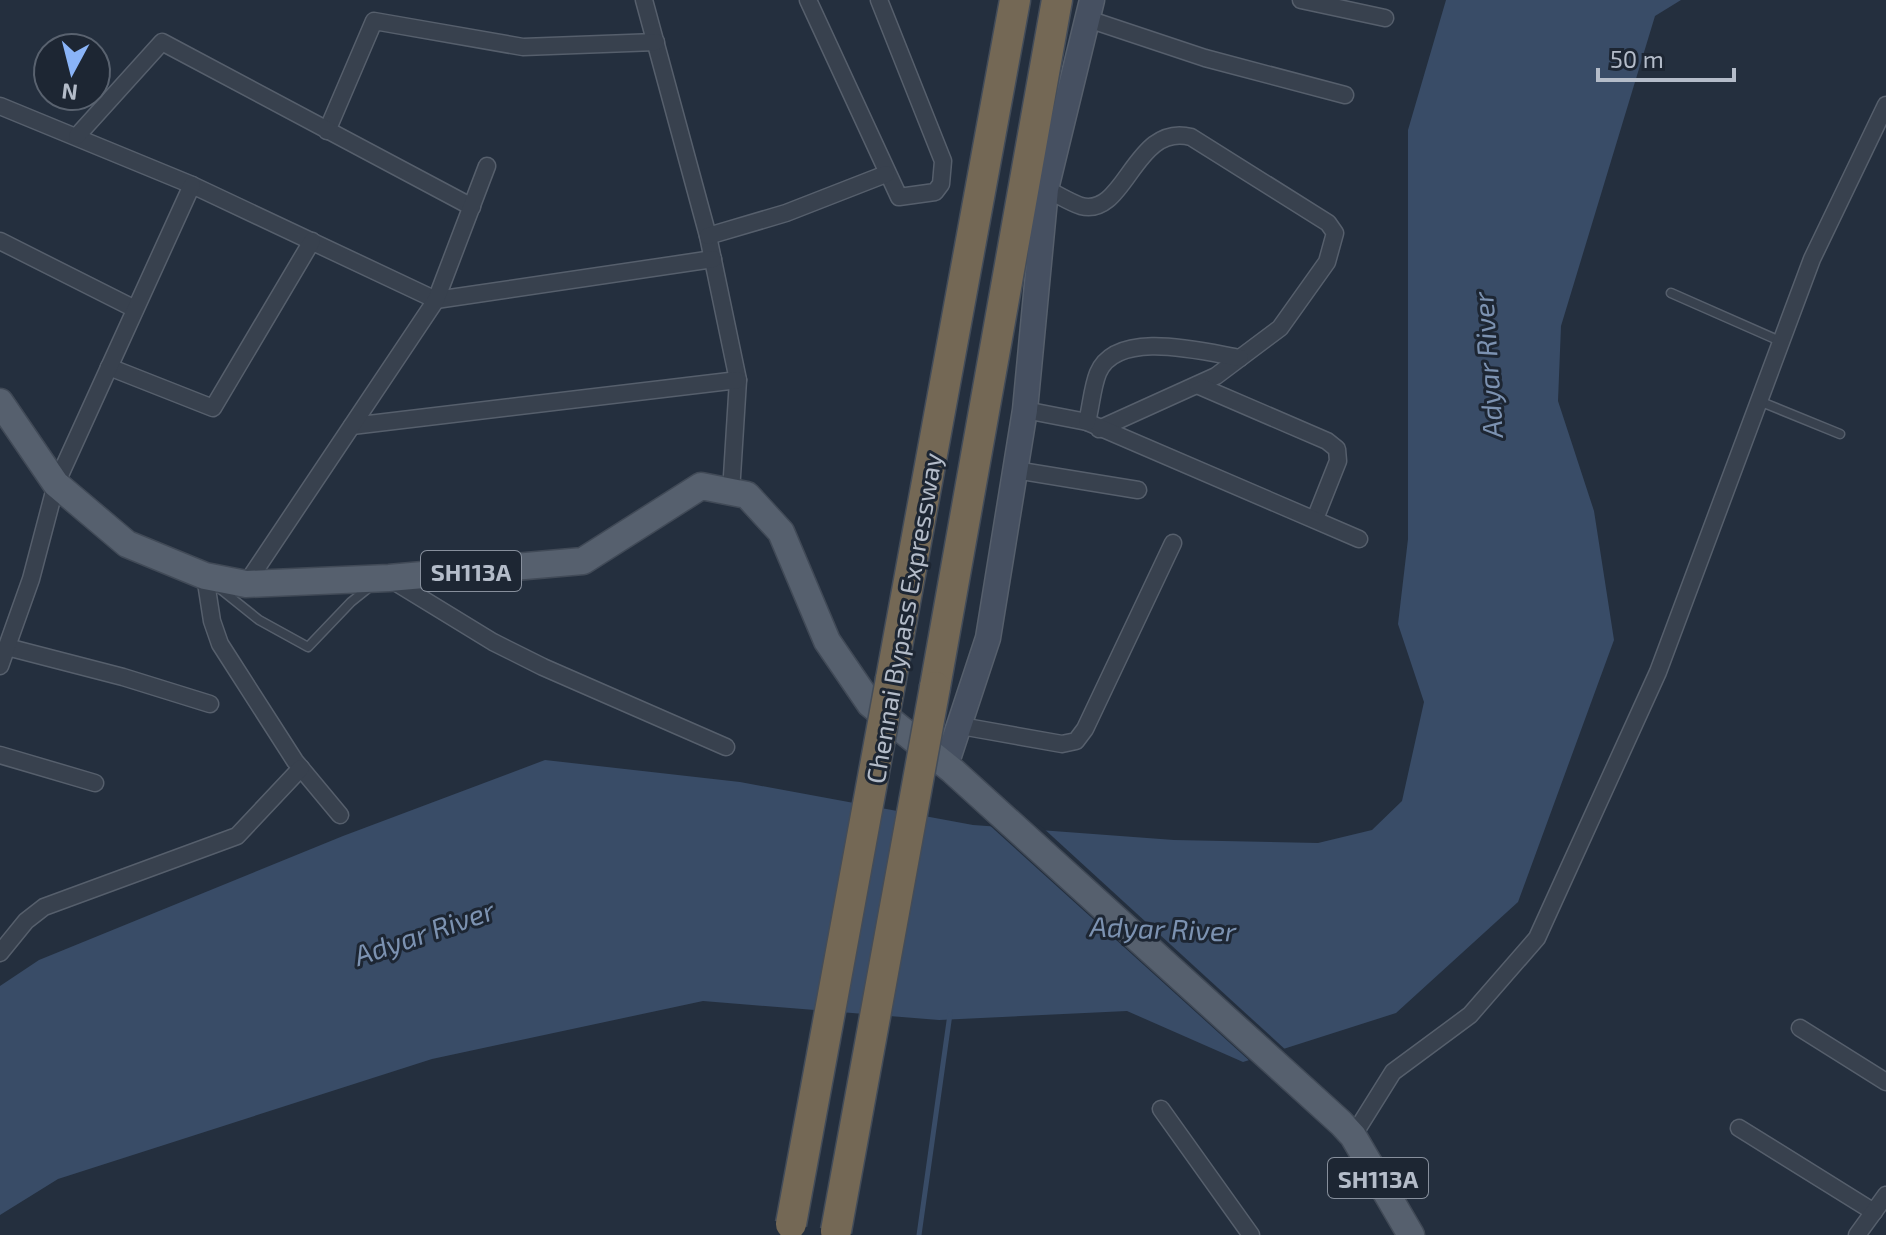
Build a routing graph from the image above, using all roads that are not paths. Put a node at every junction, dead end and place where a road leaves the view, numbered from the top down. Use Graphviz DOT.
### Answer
graph roads {
  1 [pos="644,0"];
  2 [pos="808,0"];
  3 [pos="879,0"];
  4 [pos="1015,0"];
  5 [pos="1057,0"];
  6 [pos="1301,0"];
  7 [pos="1090,10"];
  8 [pos="1385,18"];
  9 [pos="656,42"];
  10 [pos="1345,95"];
  11 [pos="1886,105"];
  12 [pos="0,106"];
  13 [pos="1881,128"];
  14 [pos="327,131"];
  15 [pos="77,136"];
  16 [pos="487,166"];
  17 [pos="886,174"];
  18 [pos="192,185"];
  19 [pos="1046,189"];
  20 [pos="472,207"];
  21 [pos="708,236"];
  22 [pos="0,241"];
  23 [pos="312,241"];
  24 [pos="713,259"];
  25 [pos="1671,293"];
  26 [pos="436,300"];
  27 [pos="135,309"];
  28 [pos="1780,341"];
  29 [pos="1240,358"];
  30 [pos="109,367"];
  31 [pos="738,380"];
  32 [pos="1197,385"];
  33 [pos="1757,400"];
  34 [pos="0,402"];
  35 [pos="1025,410"];
  36 [pos="352,426"];
  37 [pos="1093,426"];
  38 [pos="1840,434"];
  39 [pos="1015,470"];
  40 [pos="56,484"];
  41 [pos="1138,490"];
  42 [pos="731,492"];
  43 [pos="1315,519"];
  44 [pos="1359,539"];
  45 [pos="1173,543"];
  46 [pos="205,576"];
  47 [pos="385,578"];
  48 [pos="246,584"];
  49 [pos="7,647"];
  50 [pos="0,666"];
  51 [pos="210,704"];
  52 [pos="961,726"];
  53 [pos="726,747"];
  54 [pos="0,755"];
  55 [pos="301,768"];
  56 [pos="949,768"];
  57 [pos="95,783"];
  58 [pos="340,815"];
  59 [pos="0,953"];
  60 [pos="1800,1028"];
  61 [pos="1886,1082"];
  62 [pos="1161,1109"];
  63 [pos="1739,1128"];
  64 [pos="1347,1129"];
  65 [pos="1886,1195"];
  66 [pos="1874,1212"];
  67 [pos="790,1229"];
  68 [pos="836,1233"];
  69 [pos="1251,1235"];
  70 [pos="1411,1235"];
  71 [pos="1857,1235"];
  1 -- 9 [label="street"];
  2 -- 17 [label="street"];
  3 -- 17 [label="street"];
  4 -- 67 [label="highway, Chennai Bypass Expressway, bridge"];
  5 -- 68 [label="highway, Chennai Bypass Expressway, bridge"];
  6 -- 8 [label="street"];
  7 -- 10 [label="street"];
  7 -- 19 [label="street"];
  9 -- 14 [label="street"];
  9 -- 21 [label="street"];
  11 -- 13 [label="street"];
  12 -- 15 [label="street"];
  13 -- 28 [label="street"];
  14 -- 15 [label="street"];
  14 -- 20 [label="street"];
  15 -- 18 [label="street"];
  16 -- 20 [label="street"];
  17 -- 21 [label="street"];
  18 -- 23 [label="street"];
  18 -- 27 [label="street"];
  19 -- 29 [label="street"];
  19 -- 35 [label="street"];
  20 -- 26 [label="street"];
  21 -- 24 [label="street"];
  22 -- 27 [label="street"];
  23 -- 26 [label="street"];
  23 -- 30 [label="street"];
  24 -- 26 [label="street"];
  24 -- 31 [label="street"];
  25 -- 28 [label="lane"];
  26 -- 36 [label="street"];
  27 -- 30 [label="street"];
  28 -- 33 [label="street"];
  29 -- 32 [label="street"];
  29 -- 37 [label="street"];
  30 -- 40 [label="street"];
  31 -- 36 [label="street"];
  31 -- 42 [label="street"];
  32 -- 37 [label="street"];
  32 -- 43 [label="street"];
  33 -- 38 [label="lane"];
  33 -- 64 [label="street"];
  34 -- 40 [label="main road, SH113A"];
  35 -- 37 [label="street"];
  35 -- 39 [label="street"];
  36 -- 48 [label="street"];
  37 -- 43 [label="street"];
  39 -- 41 [label="street"];
  39 -- 52 [label="street"];
  40 -- 46 [label="main road, SH113A"];
  40 -- 49 [label="street"];
  42 -- 47 [label="main road, SH113A"];
  42 -- 56 [label="main road, SH113A"];
  43 -- 44 [label="street"];
  45 -- 52 [label="street"];
  46 -- 47 [label="lane"];
  46 -- 48 [label="main road, SH113A"];
  46 -- 55 [label="street"];
  47 -- 48 [label="main road, SH113A"];
  47 -- 53 [label="street"];
  49 -- 50 [label="street"];
  49 -- 51 [label="street"];
  52 -- 56 [label="street"];
  54 -- 57 [label="street"];
  55 -- 58 [label="street"];
  55 -- 59 [label="street"];
  56 -- 64 [label="main road, SH113A"];
  60 -- 61 [label="street"];
  62 -- 69 [label="street"];
  63 -- 66 [label="street"];
  64 -- 70 [label="main road, SH113A"];
  65 -- 66 [label="street"];
  66 -- 71 [label="street"];
}
